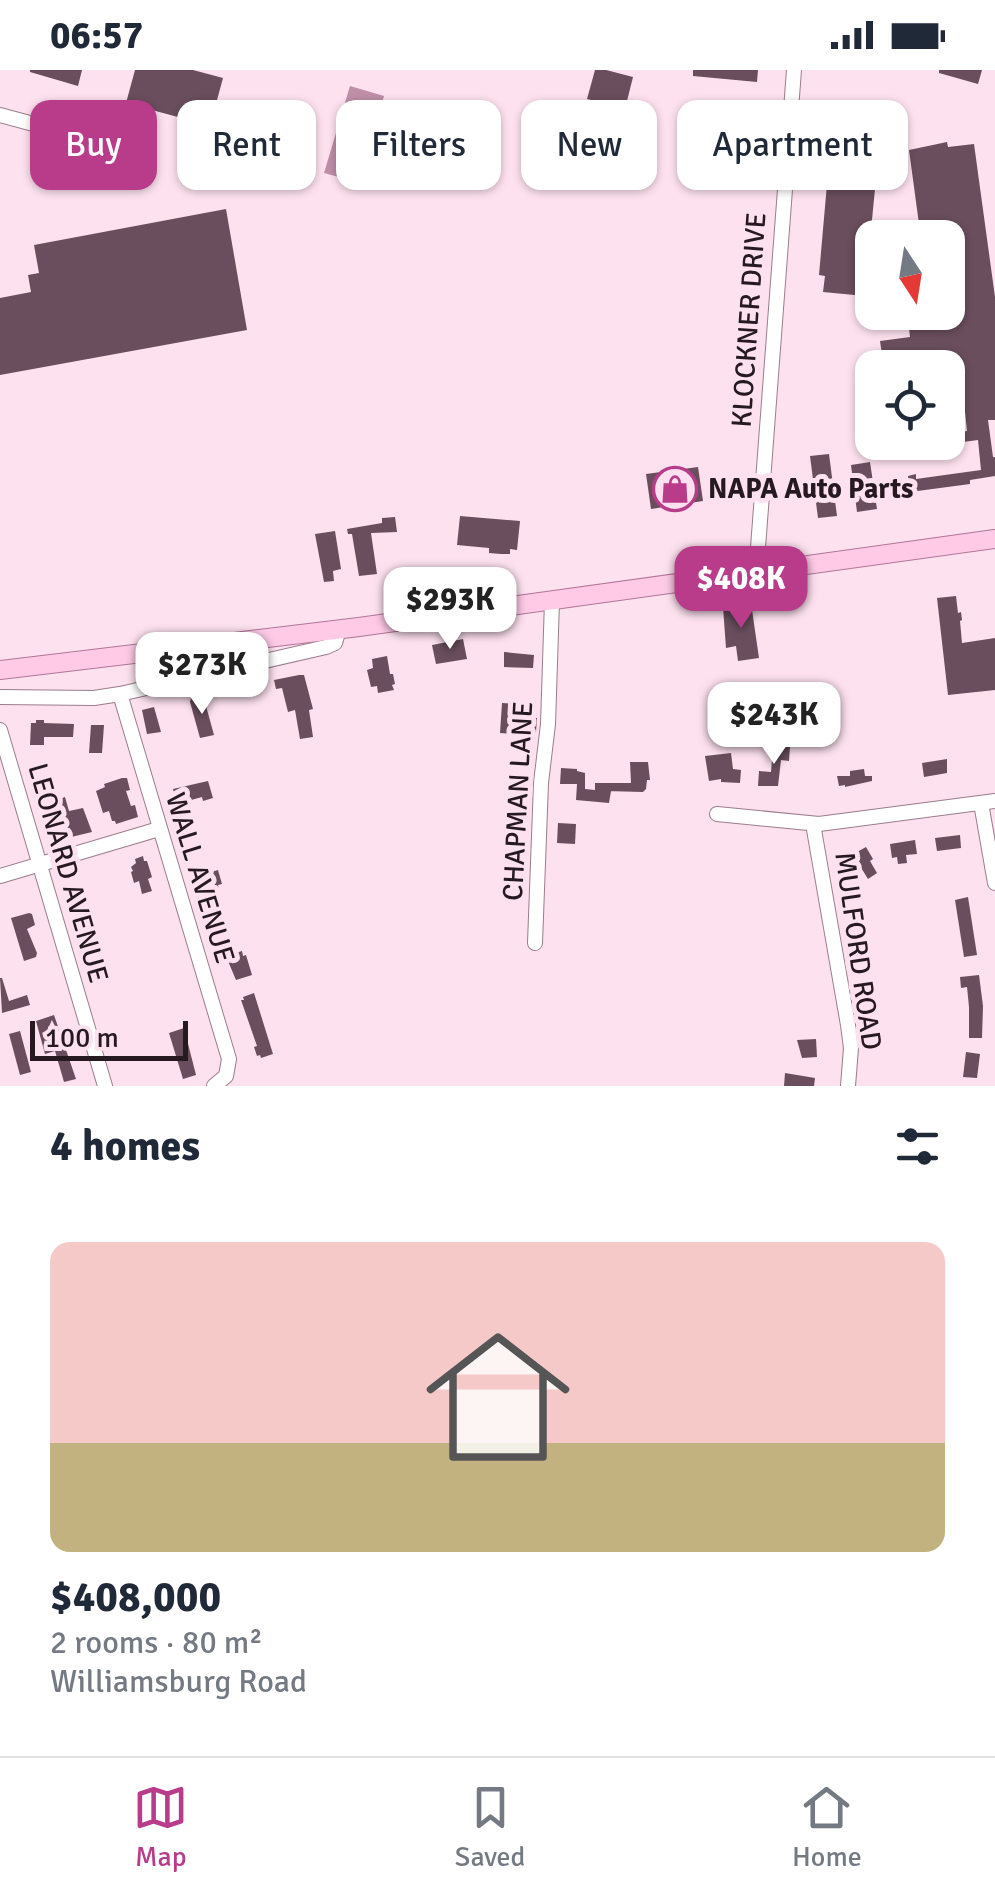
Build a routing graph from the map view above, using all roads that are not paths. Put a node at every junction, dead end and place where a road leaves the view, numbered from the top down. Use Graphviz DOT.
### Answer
graph roads {
  1 [pos="794,70"];
  2 [pos="0,115"];
  3 [pos="30,123"];
  4 [pos="995,539"];
  5 [pos="756,574"];
  6 [pos="552,601"];
  7 [pos="339,630"];
  8 [pos="0,670"];
  9 [pos="120,694"];
  10 [pos="0,697"];
  11 [pos="0,730"];
  12 [pos="988,802"];
  13 [pos="716,814"];
  14 [pos="814,824"];
  15 [pos="159,830"];
  16 [pos="38,865"];
  17 [pos="0,876"];
  18 [pos="995,884"];
  19 [pos="535,943"];
  20 [pos="220,1081"];
  21 [pos="106,1086"];
  22 [pos="848,1086"];
  1 -- 5 [label="street, KLOCKNER DRIVE"];
  2 -- 3 [label="street"];
  4 -- 5 [label="main road"];
  5 -- 6 [label="main road"];
  6 -- 7 [label="main road"];
  6 -- 19 [label="street, CHAPMAN LANE"];
  7 -- 8 [label="main road"];
  7 -- 9 [label="street"];
  9 -- 10 [label="street"];
  9 -- 15 [label="street, WALL AVENUE"];
  11 -- 16 [label="street, LEONARD AVENUE"];
  12 -- 14 [label="street"];
  12 -- 18 [label="street"];
  13 -- 14 [label="street"];
  14 -- 22 [label="street, MULFORD ROAD"];
  15 -- 16 [label="street"];
  15 -- 20 [label="street, WALL AVENUE"];
  16 -- 17 [label="street"];
  16 -- 21 [label="street, LEONARD AVENUE"];
}
